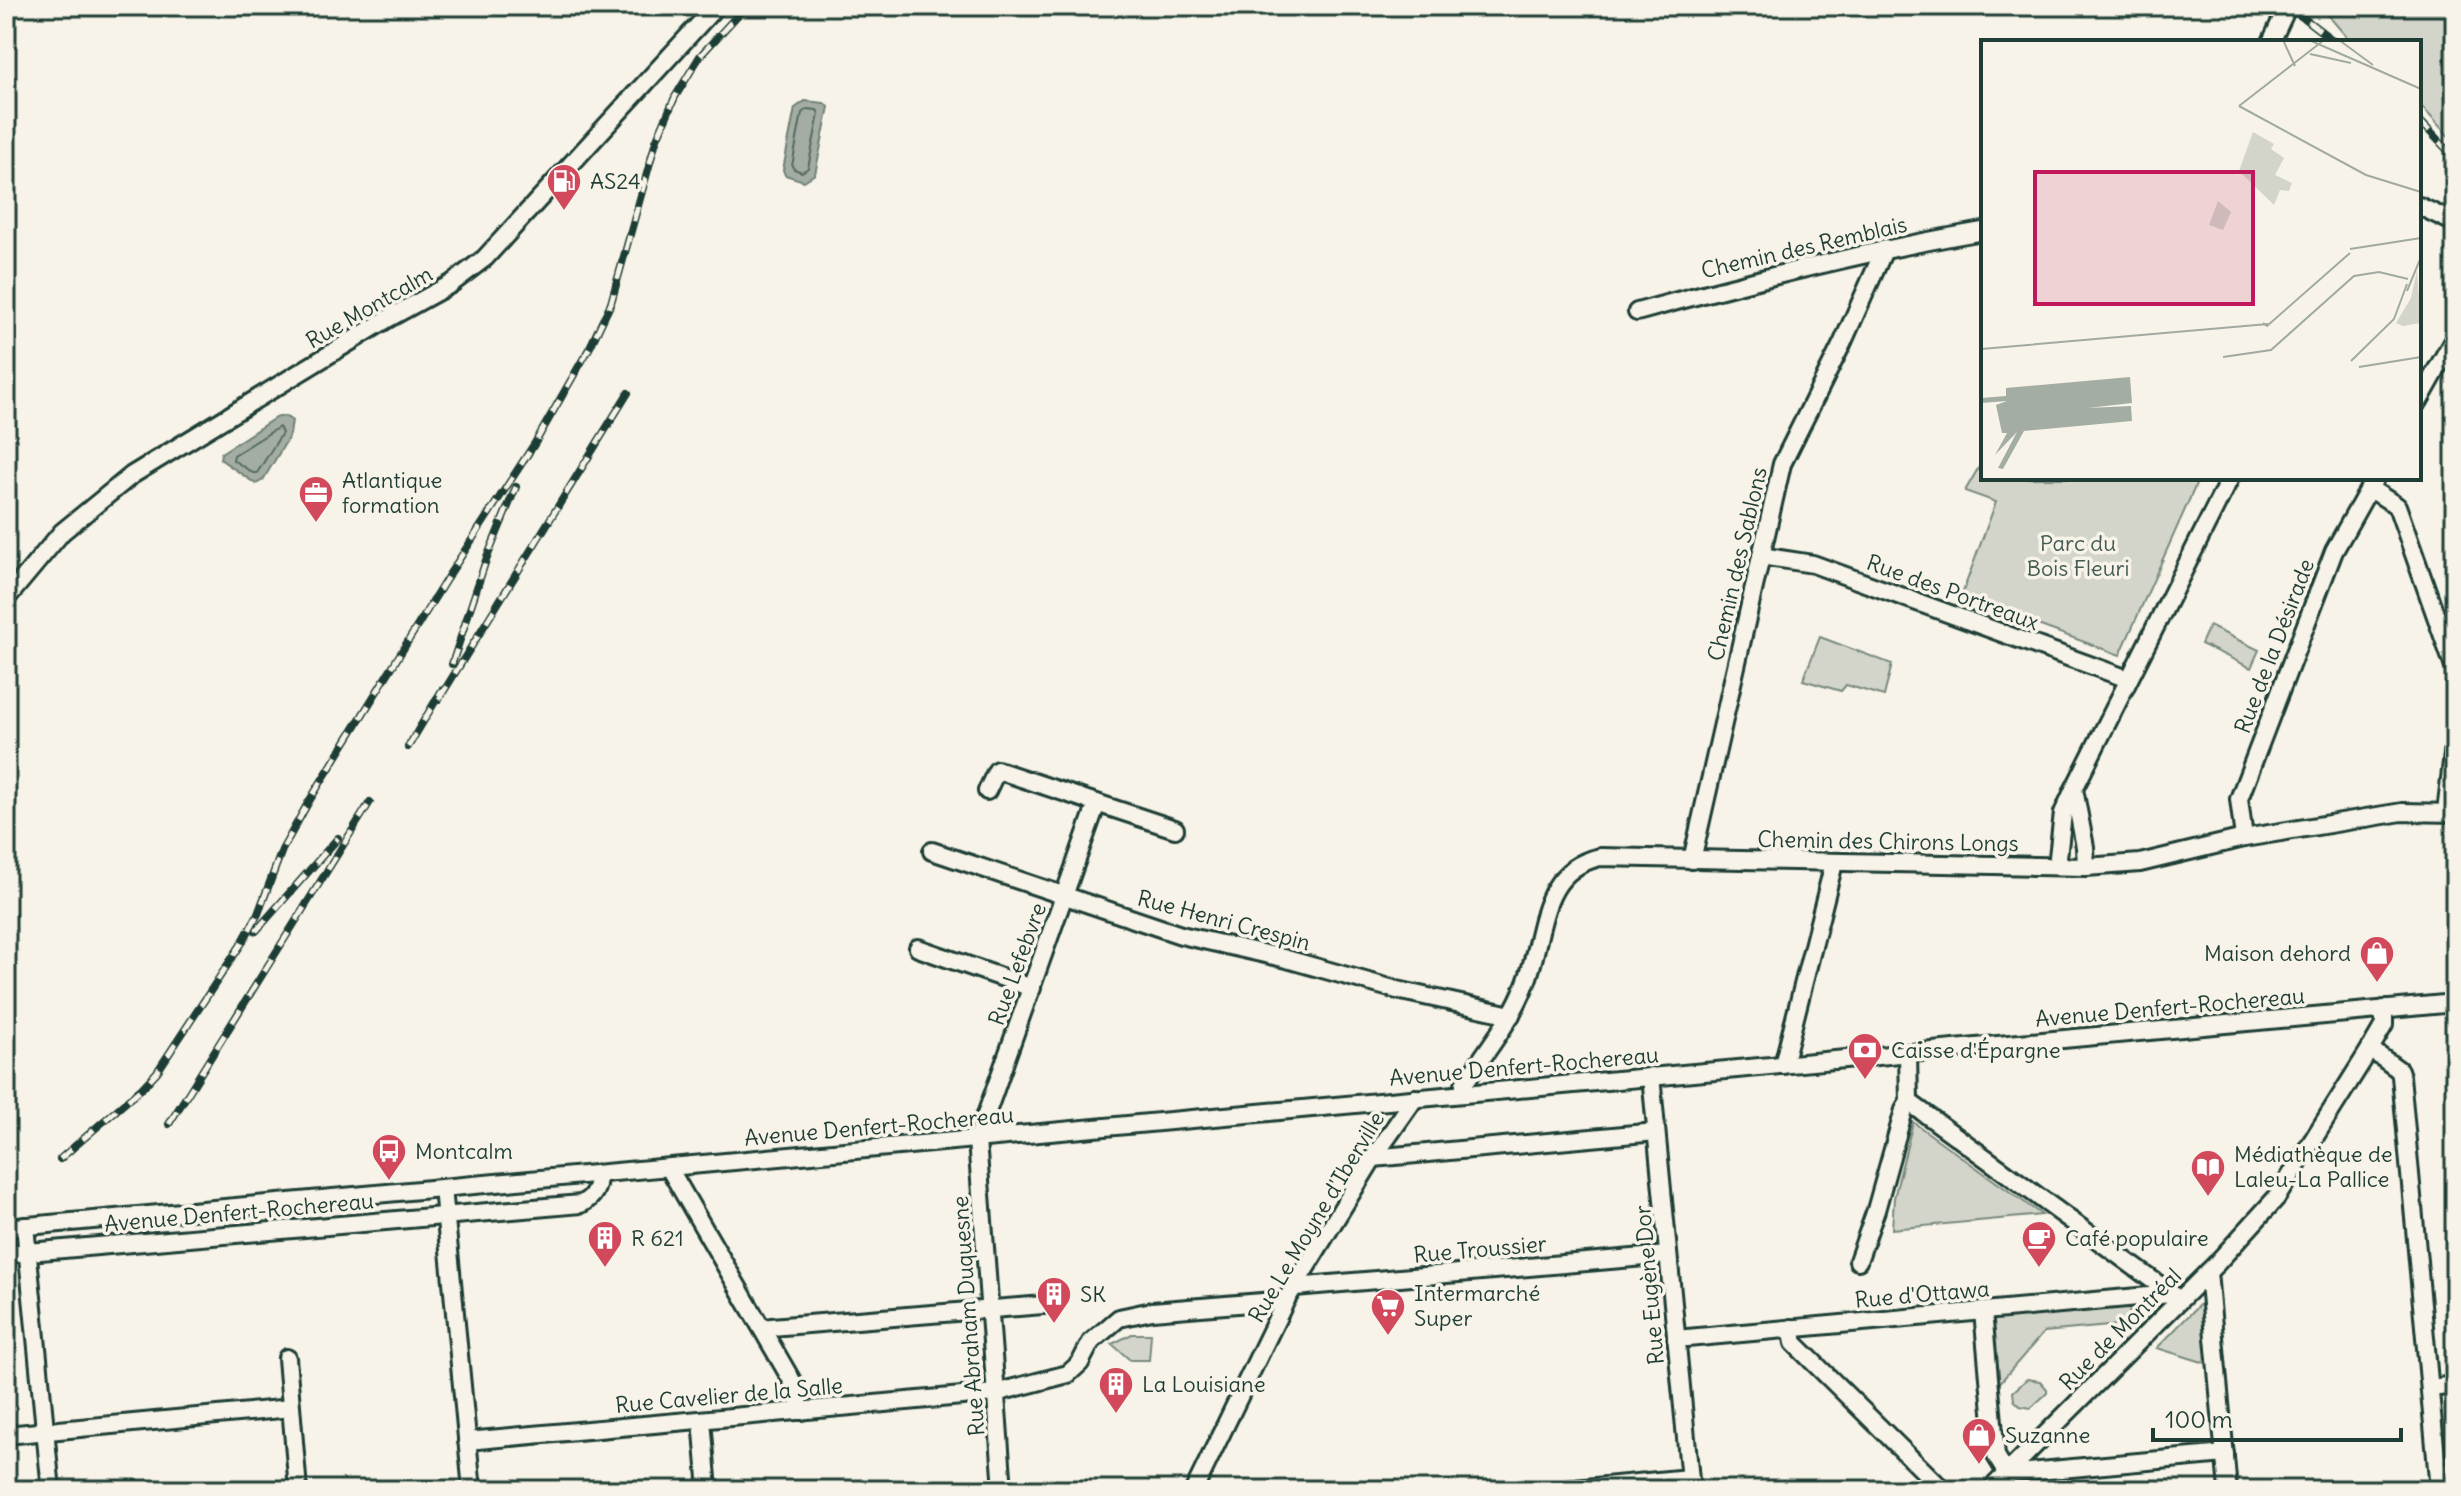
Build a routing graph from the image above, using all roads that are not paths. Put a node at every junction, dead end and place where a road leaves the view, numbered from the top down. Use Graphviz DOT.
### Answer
graph roads {
  1 [pos="716,6"];
  2 [pos="2288,6"];
  3 [pos="2272,40"];
  4 [pos="2421,207"];
  5 [pos="2455,223"];
  6 [pos="1981,231"];
  7 [pos="1885,248"];
  8 [pos="1637,312"];
  9 [pos="2455,337"];
  10 [pos="2421,397"];
  11 [pos="2229,480"];
  12 [pos="2372,483"];
  13 [pos="1761,556"];
  14 [pos="6,599"];
  15 [pos="2455,670"];
  16 [pos="2128,679"];
  17 [pos="2455,737"];
  18 [pos="2074,789"];
  19 [pos="987,791"];
  20 [pos="1097,803"];
  21 [pos="2451,812"];
  22 [pos="1175,829"];
  23 [pos="2244,838"];
  24 [pos="932,851"];
  25 [pos="1692,860"];
  26 [pos="1834,863"];
  27 [pos="2057,866"];
  28 [pos="2086,867"];
  29 [pos="1065,897"];
  30 [pos="918,948"];
  31 [pos="1032,988"];
  32 [pos="2455,1003"];
  33 [pos="2384,1009"];
  34 [pos="1511,1015"];
  35 [pos="2370,1049"];
  36 [pos="1908,1053"];
  37 [pos="1783,1065"];
  38 [pos="1651,1076"];
  39 [pos="1464,1094"];
  40 [pos="1415,1098"];
  41 [pos="1909,1102"];
  42 [pos="1656,1132"];
  43 [pos="977,1140"];
  44 [pos="1373,1158"];
  45 [pos="669,1168"];
  46 [pos="598,1174"];
  47 [pos="443,1188"];
  48 [pos="444,1216"];
  49 [pos="25,1226"];
  50 [pos="6,1228"];
  51 [pos="28,1252"];
  52 [pos="6,1254"];
  53 [pos="1668,1255"];
  54 [pos="1858,1261"];
  55 [pos="2208,1272"];
  56 [pos="1290,1294"];
  57 [pos="2175,1297"];
  58 [pos="1043,1305"];
  59 [pos="989,1310"];
  60 [pos="1983,1311"];
  61 [pos="1791,1328"];
  62 [pos="765,1332"];
  63 [pos="1676,1339"];
  64 [pos="287,1358"];
  65 [pos="2455,1385"];
  66 [pos="2430,1388"];
  67 [pos="995,1393"];
  68 [pos="291,1408"];
  69 [pos="801,1411"];
  70 [pos="702,1420"];
  71 [pos="45,1431"];
  72 [pos="6,1435"];
  73 [pos="467,1441"];
  74 [pos="2225,1454"];
  75 [pos="2007,1474"];
  76 [pos="1690,1484"];
  77 [pos="51,1490"];
  78 [pos="298,1490"];
  79 [pos="472,1490"];
  80 [pos="708,1490"];
  81 [pos="1003,1490"];
  82 [pos="1194,1490"];
  83 [pos="1564,1490"];
  84 [pos="1943,1490"];
  85 [pos="1990,1490"];
  86 [pos="2228,1490"];
  87 [pos="2439,1490"];
  1 -- 14 [label="street, Rue Montcalm"];
  2 -- 3 [label="street"];
  4 -- 5 [label="street"];
  6 -- 7 [label="street, Chemin des Remblais"];
  7 -- 8 [label="street, Chemin des Remblais"];
  7 -- 13 [label="street, Chemin des Sablons"];
  9 -- 10 [label="street"];
  11 -- 16 [label="street"];
  12 -- 15 [label="street"];
  12 -- 23 [label="street, Rue de la Désirade"];
  13 -- 16 [label="street, Rue des Portreaux"];
  13 -- 25 [label="street, Chemin des Sablons"];
  16 -- 18 [label="street"];
  17 -- 21 [label="street"];
  18 -- 27 [label="street"];
  18 -- 28 [label="street"];
  19 -- 20 [label="street"];
  20 -- 22 [label="street"];
  20 -- 29 [label="street, Rue Lefebvre"];
  21 -- 23 [label="street, Chemin des Chirons Longs"];
  23 -- 28 [label="street, Chemin des Chirons Longs"];
  24 -- 29 [label="street, Rue Henri Crespin"];
  25 -- 26 [label="street, Chemin des Chirons Longs"];
  25 -- 34 [label="street, Chemin des Chirons Longs"];
  26 -- 27 [label="street, Chemin des Chirons Longs"];
  26 -- 37 [label="street"];
  27 -- 28 [label="street, Chemin des Chirons Longs"];
  29 -- 31 [label="street, Rue Lefebvre"];
  29 -- 34 [label="street, Rue Henri Crespin"];
  30 -- 31 [label="street"];
  31 -- 43 [label="street, Rue Lefebvre"];
  32 -- 33 [label="street, Avenue Denfert-Rochereau"];
  33 -- 35 [label="street, Rue de Montréal"];
  33 -- 36 [label="street, Avenue Denfert-Rochereau"];
  34 -- 39 [label="street, Chemin des Chirons Longs"];
  35 -- 55 [label="street, Rue de Montréal"];
  35 -- 66 [label="street"];
  36 -- 37 [label="street, Avenue Denfert-Rochereau"];
  36 -- 41 [label="street"];
  37 -- 38 [label="street, Avenue Denfert-Rochereau"];
  38 -- 39 [label="street, Avenue Denfert-Rochereau"];
  38 -- 42 [label="street, Rue Eugène Dor"];
  39 -- 40 [label="street, Avenue Denfert-Rochereau"];
  40 -- 43 [label="street, Avenue Denfert-Rochereau"];
  40 -- 44 [label="street, Rue Le Moyne d'Iberville"];
  41 -- 54 [label="street"];
  41 -- 57 [label="street"];
  42 -- 44 [label="street"];
  42 -- 53 [label="street, Rue Eugène Dor"];
  43 -- 45 [label="street, Avenue Denfert-Rochereau"];
  43 -- 59 [label="street, Rue Abraham Duquesne"];
  44 -- 56 [label="street, Rue Le Moyne d'Iberville"];
  45 -- 46 [label="street, Avenue Denfert-Rochereau"];
  45 -- 62 [label="street"];
  46 -- 47 [label="street, Avenue Denfert-Rochereau"];
  46 -- 48 [label="street, Avenue Denfert-Rochereau"];
  47 -- 48 [label="street"];
  47 -- 49 [label="street, Avenue Denfert-Rochereau"];
  48 -- 51 [label="street, Avenue Denfert-Rochereau"];
  48 -- 73 [label="street"];
  49 -- 50 [label="street, Avenue Denfert-Rochereau"];
  49 -- 51 [label="street"];
  51 -- 52 [label="street, Avenue Denfert-Rochereau"];
  51 -- 71 [label="street"];
  53 -- 56 [label="street, Rue Troussier"];
  53 -- 63 [label="street, Rue Eugène Dor"];
  55 -- 57 [label="street, Rue de Montréal"];
  55 -- 74 [label="street"];
  56 -- 67 [label="street, Rue Troussier"];
  56 -- 82 [label="street, Rue Le Moyne d'Iberville"];
  57 -- 60 [label="street, Rue d'Ottawa"];
  57 -- 75 [label="street, Rue de Montréal"];
  58 -- 59 [label="street"];
  59 -- 62 [label="street"];
  59 -- 67 [label="street, Rue Abraham Duquesne"];
  60 -- 61 [label="street, Rue d'Ottawa"];
  60 -- 75 [label="street"];
  61 -- 63 [label="street, Rue d'Ottawa"];
  61 -- 84 [label="street"];
  62 -- 69 [label="street"];
  63 -- 76 [label="street, Rue Eugène Dor"];
  64 -- 68 [label="street"];
  65 -- 66 [label="street"];
  66 -- 87 [label="street"];
  67 -- 69 [label="street, Rue Cavelier de la Salle"];
  67 -- 81 [label="street, Rue Abraham Duquesne"];
  68 -- 71 [label="street"];
  68 -- 78 [label="street"];
  69 -- 70 [label="street, Rue Cavelier de la Salle"];
  70 -- 73 [label="street, Rue Cavelier de la Salle"];
  70 -- 80 [label="street"];
  71 -- 72 [label="street"];
  71 -- 77 [label="street"];
  73 -- 79 [label="street"];
  74 -- 75 [label="street"];
  74 -- 86 [label="street"];
  75 -- 85 [label="street, Rue de Montréal"];
  76 -- 83 [label="street"];
}
